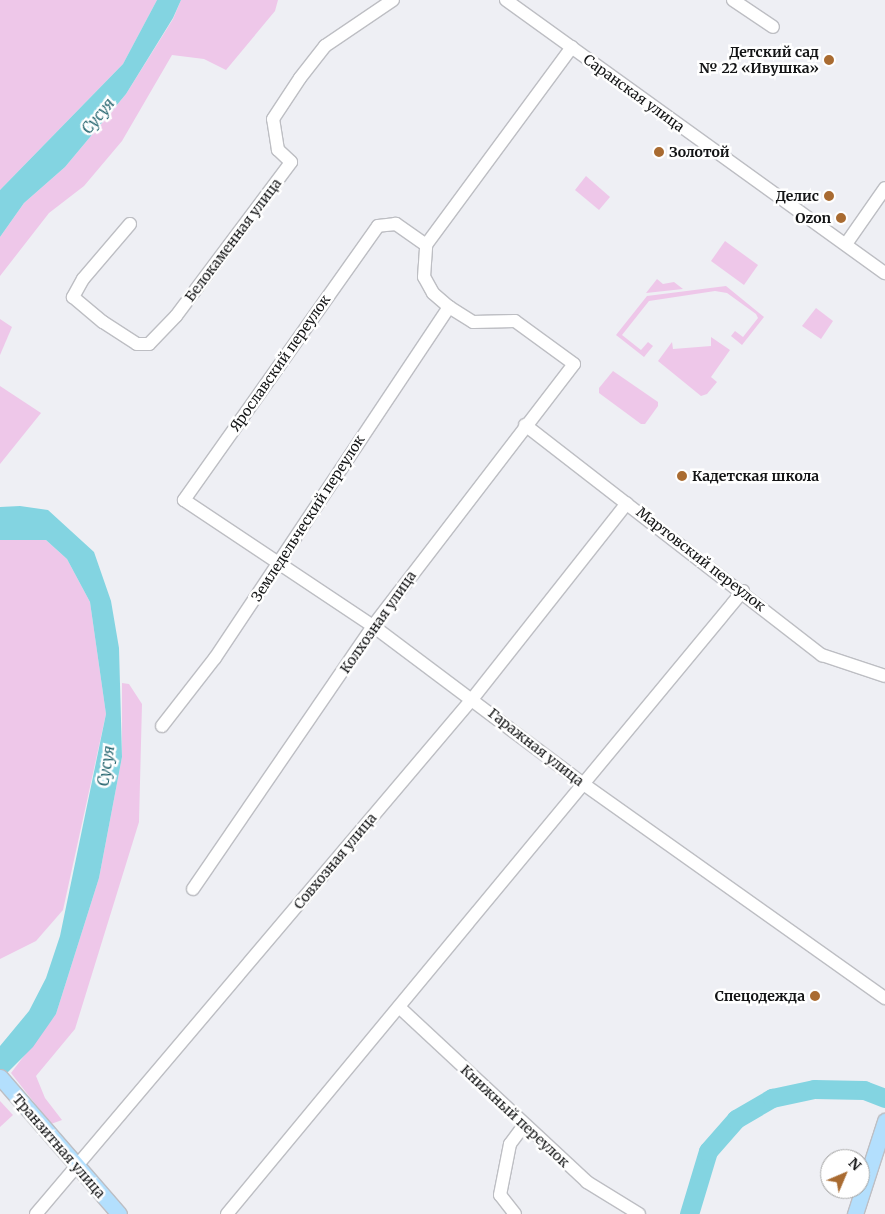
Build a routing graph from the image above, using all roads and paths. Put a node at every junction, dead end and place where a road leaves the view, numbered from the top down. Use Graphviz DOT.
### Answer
graph roads {
  1 [pos="393,0"];
  2 [pos="506,0"];
  3 [pos="733,0"];
  4 [pos="773,27"];
  5 [pos="572,47"];
  6 [pos="885,188"];
  7 [pos="130,224"];
  8 [pos="846,244"];
  9 [pos="426,245"];
  10 [pos="885,273"];
  11 [pos="448,307"];
  12 [pos="525,425"];
  13 [pos="184,500"];
  14 [pos="627,503"];
  15 [pos="278,564"];
  16 [pos="743,591"];
  17 [pos="372,626"];
  18 [pos="885,676"];
  19 [pos="473,698"];
  20 [pos="162,726"];
  21 [pos="585,785"];
  22 [pos="193,889"];
  23 [pos="885,998"];
  24 [pos="399,1008"];
  25 [pos="0,1077"];
  26 [pos="884,1123"];
  27 [pos="523,1127"];
  28 [pos="76,1167"];
  29 [pos="36,1214"];
  30 [pos="119,1214"];
  31 [pos="227,1214"];
  32 [pos="515,1214"];
  33 [pos="639,1214"];
  34 [pos="855,1214"];
  1 -- 7 [label="street, Белокаменная улица"];
  2 -- 5 [label="street, Саранская улица"];
  3 -- 4 [label="street"];
  5 -- 8 [label="street, Саранская улица"];
  5 -- 9 [label="street"];
  6 -- 8 [label="street"];
  8 -- 10 [label="street, Саранская улица"];
  9 -- 11 [label="street"];
  9 -- 13 [label="street, Ярославский переулок"];
  11 -- 12 [label="street, Колхозная улица"];
  11 -- 15 [label="street, Земледельческий переулок"];
  12 -- 14 [label="street, Мартовский переулок"];
  12 -- 17 [label="street, Колхозная улица"];
  13 -- 15 [label="street, Гаражная улица"];
  14 -- 16 [label="street, Мартовский переулок"];
  14 -- 19 [label="street, Совхозная улица"];
  15 -- 17 [label="street, Гаражная улица"];
  15 -- 20 [label="street, Земледельческий переулок"];
  16 -- 18 [label="street, Мартовский переулок"];
  16 -- 21 [label="street"];
  17 -- 19 [label="street, Гаражная улица"];
  17 -- 22 [label="street, Колхозная улица"];
  19 -- 21 [label="street, Гаражная улица"];
  19 -- 28 [label="street, Совхозная улица"];
  21 -- 23 [label="street, Гаражная улица"];
  21 -- 24 [label="street"];
  24 -- 27 [label="street, Книжный переулок"];
  24 -- 31 [label="street"];
  25 -- 28 [label="main road, Транзитная улица"];
  26 -- 34 [label="main road"];
  27 -- 32 [label="street"];
  27 -- 33 [label="street, Книжный переулок"];
  28 -- 29 [label="street, Совхозная улица"];
  28 -- 30 [label="main road, Транзитная улица"];
}
